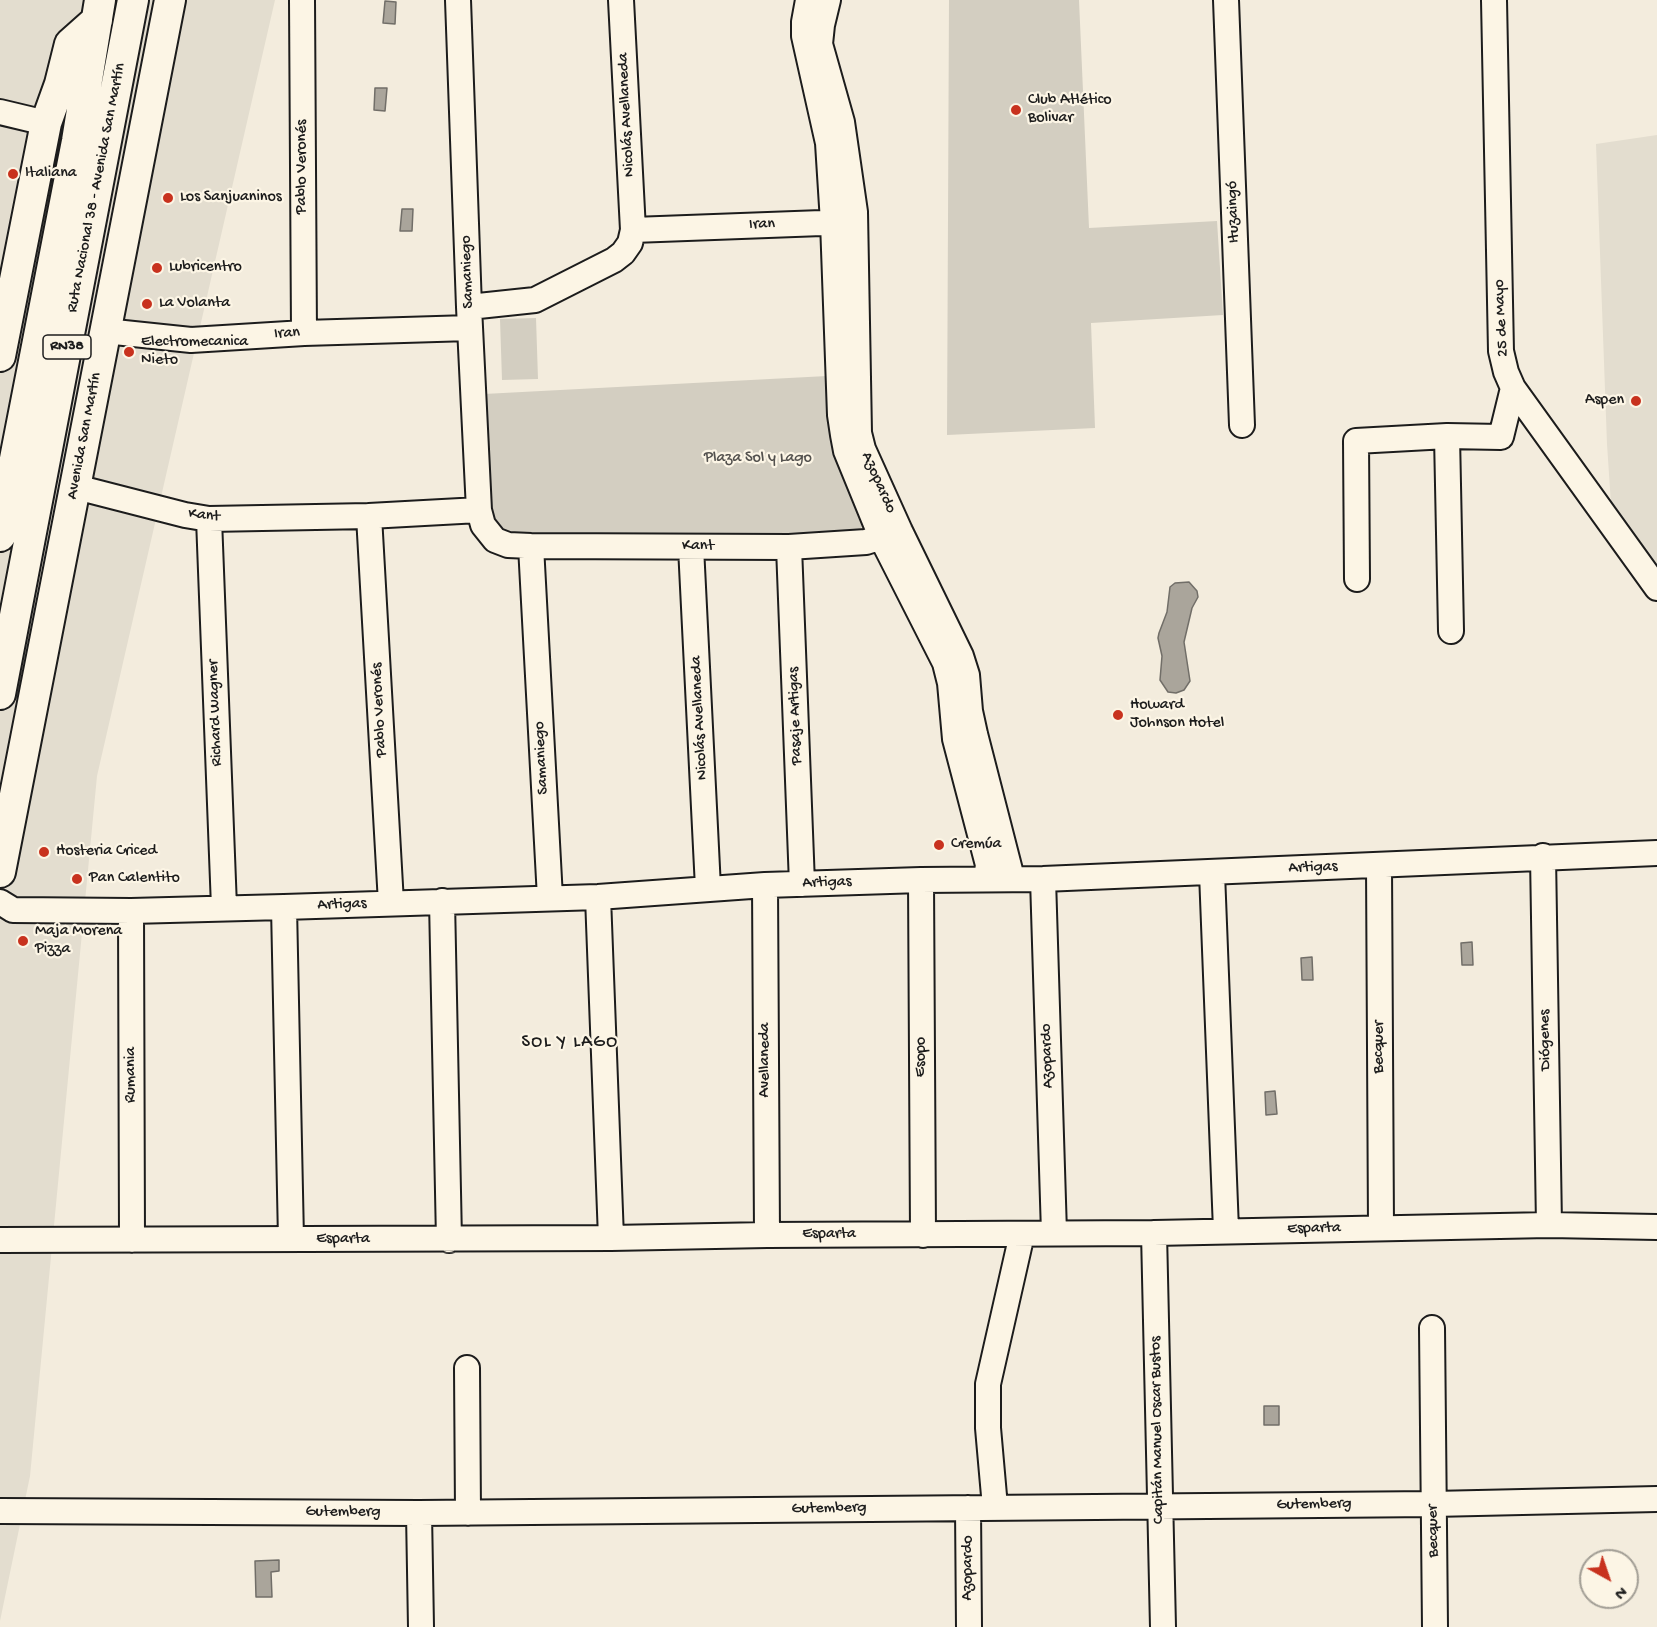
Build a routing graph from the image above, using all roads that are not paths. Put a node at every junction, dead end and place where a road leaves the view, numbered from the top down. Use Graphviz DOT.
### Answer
graph roads {
  1 [pos="133,0"];
  2 [pos="170,0"];
  3 [pos="302,0"];
  4 [pos="458,0"];
  5 [pos="621,0"];
  6 [pos="808,0"];
  7 [pos="828,0"];
  8 [pos="1226,0"];
  9 [pos="1494,0"];
  10 [pos="99,10"];
  11 [pos="0,112"];
  12 [pos="46,123"];
  13 [pos="844,222"];
  14 [pos="633,230"];
  15 [pos="5,309"];
  16 [pos="43,317"];
  17 [pos="469,317"];
  18 [pos="304,333"];
  19 [pos="103,341"];
  20 [pos="0,356"];
  21 [pos="60,382"];
  22 [pos="1513,388"];
  23 [pos="1242,425"];
  24 [pos="1447,436"];
  25 [pos="47,451"];
  26 [pos="76,487"];
  27 [pos="479,510"];
  28 [pos="369,516"];
  29 [pos="34,517"];
  30 [pos="209,519"];
  31 [pos="1,529"];
  32 [pos="891,535"];
  33 [pos="495,540"];
  34 [pos="531,546"];
  35 [pos="691,547"];
  36 [pos="789,547"];
  37 [pos="1357,579"];
  38 [pos="1654,579"];
  39 [pos="1451,631"];
  40 [pos="0,694"];
  41 [pos="1657,853"];
  42 [pos="1543,856"];
  43 [pos="1379,866"];
  44 [pos="0,872"];
  45 [pos="1212,873"];
  46 [pos="986,878"];
  47 [pos="1012,878"];
  48 [pos="1043,879"];
  49 [pos="921,880"];
  50 [pos="802,884"];
  51 [pos="765,885"];
  52 [pos="708,888"];
  53 [pos="598,897"];
  54 [pos="550,898"];
  55 [pos="442,901"];
  56 [pos="0,902"];
  57 [pos="391,903"];
  58 [pos="284,907"];
  59 [pos="224,908"];
  60 [pos="131,911"];
  61 [pos="1549,1225"];
  62 [pos="1657,1227"];
  63 [pos="1381,1228"];
  64 [pos="1226,1230"];
  65 [pos="1054,1233"];
  66 [pos="1154,1233"];
  67 [pos="1022,1234"];
  68 [pos="767,1235"];
  69 [pos="923,1235"];
  70 [pos="611,1238"];
  71 [pos="291,1239"];
  72 [pos="0,1240"];
  73 [pos="132,1240"];
  74 [pos="449,1240"];
  75 [pos="1432,1328"];
  76 [pos="467,1368"];
  77 [pos="1657,1499"];
  78 [pos="1433,1504"];
  79 [pos="995,1507"];
  80 [pos="1159,1507"];
  81 [pos="968,1508"];
  82 [pos="0,1511"];
  83 [pos="419,1513"];
  84 [pos="468,1513"];
  85 [pos="421,1627"];
  86 [pos="969,1627"];
  87 [pos="1162,1627"];
  88 [pos="1434,1627"];
  1 -- 21 [label="main road, Ruta Nacional 38 - Avenida San Martín / RN38"];
  2 -- 19 [label="main road, Avenida San Martín"];
  3 -- 18 [label="street, Pablo Veronés"];
  4 -- 17 [label="street, Samaniego"];
  5 -- 14 [label="street, Nicolás Avellaneda"];
  6 -- 13 [label="street, Azopardo"];
  7 -- 13 [label="street, Azopardo"];
  8 -- 23 [label="street, Ituzaingó"];
  9 -- 22 [label="street, 25 de Mayo"];
  10 -- 12 [label="main road"];
  10 -- 16 [label="main road, Ruta Nacional 38 - Avenida San Martín / RN38"];
  11 -- 12 [label="street"];
  12 -- 15 [label="main road"];
  13 -- 14 [label="street, Iran"];
  13 -- 32 [label="street, Azopardo"];
  14 -- 17 [label="street, Iran"];
  15 -- 16 [label="main road"];
  15 -- 20 [label="main road"];
  16 -- 31 [label="main road, Ruta Nacional 38 - Avenida San Martín / RN38"];
  17 -- 18 [label="street, Iran"];
  17 -- 27 [label="street, Samaniego"];
  18 -- 19 [label="street, Iran"];
  19 -- 21 [label="main road"];
  19 -- 26 [label="main road, Avenida San Martín"];
  21 -- 25 [label="main road, Ruta Nacional 38 - Avenida San Martín / RN38"];
  22 -- 24 [label="street"];
  22 -- 38 [label="street, 25 de Mayo"];
  24 -- 37 [label="street"];
  24 -- 39 [label="street"];
  25 -- 26 [label="main road"];
  25 -- 29 [label="main road, Ruta Nacional 38 - Avenida San Martín / RN38"];
  26 -- 29 [label="main road"];
  26 -- 30 [label="street, Kant"];
  26 -- 44 [label="main road, Avenida San Martín"];
  27 -- 28 [label="street, Kant"];
  27 -- 33 [label="street, Samaniego"];
  28 -- 30 [label="street, Kant"];
  28 -- 57 [label="street, Pablo Veronés"];
  29 -- 40 [label="main road, Ruta Nacional 38 - Avenida San Martín / RN38"];
  30 -- 59 [label="street, Richard Wagner"];
  32 -- 36 [label="street, Kant"];
  32 -- 46 [label="street, Azopardo"];
  32 -- 47 [label="street, Azopardo"];
  33 -- 34 [label="street, Kant"];
  34 -- 35 [label="street, Kant"];
  34 -- 54 [label="street, Samaniego"];
  35 -- 36 [label="street, Kant"];
  35 -- 52 [label="street, Nicolás Avellaneda"];
  36 -- 50 [label="street, Pasaje Artigas"];
  41 -- 42 [label="street, Artigas"];
  42 -- 43 [label="street, Artigas"];
  42 -- 61 [label="street, Diógenes"];
  43 -- 45 [label="street, Artigas"];
  43 -- 63 [label="street, Becquer"];
  45 -- 48 [label="street, Artigas"];
  45 -- 64 [label="street"];
  46 -- 47 [label="street, Artigas"];
  46 -- 49 [label="street, Artigas"];
  47 -- 48 [label="street, Artigas"];
  48 -- 65 [label="street, Azopardo"];
  49 -- 50 [label="street, Artigas"];
  49 -- 69 [label="street, Esopo"];
  50 -- 51 [label="street, Artigas"];
  51 -- 52 [label="street, Artigas"];
  51 -- 68 [label="street, Avellaneda"];
  52 -- 53 [label="street, Artigas"];
  53 -- 54 [label="street, Artigas"];
  53 -- 70 [label="street"];
  54 -- 55 [label="street, Artigas"];
  55 -- 57 [label="street, Artigas"];
  55 -- 74 [label="street"];
  56 -- 60 [label="street, Artigas"];
  57 -- 58 [label="street, Artigas"];
  58 -- 59 [label="street, Artigas"];
  58 -- 71 [label="street"];
  59 -- 60 [label="street, Artigas"];
  60 -- 73 [label="street, Rumania"];
  61 -- 62 [label="street, Esparta"];
  61 -- 63 [label="street, Esparta"];
  63 -- 64 [label="street, Esparta"];
  64 -- 66 [label="street, Esparta"];
  65 -- 66 [label="street, Esparta"];
  65 -- 67 [label="street, Esparta"];
  66 -- 80 [label="street, Capitán Manuel Oscar Bustos"];
  67 -- 69 [label="street, Esparta"];
  67 -- 79 [label="street"];
  68 -- 69 [label="street, Esparta"];
  68 -- 70 [label="street, Esparta"];
  70 -- 74 [label="street, Esparta"];
  71 -- 73 [label="street, Esparta"];
  71 -- 74 [label="street, Esparta"];
  72 -- 73 [label="street, Esparta"];
  75 -- 78 [label="street, Becquer"];
  76 -- 84 [label="street"];
  77 -- 78 [label="street, Gutemberg"];
  78 -- 80 [label="street, Gutemberg"];
  78 -- 88 [label="street, Becquer"];
  79 -- 80 [label="street, Gutemberg"];
  79 -- 81 [label="street, Gutemberg"];
  80 -- 87 [label="street, Capitán Manuel Oscar Bustos"];
  81 -- 84 [label="street, Gutemberg"];
  81 -- 86 [label="street, Azopardo"];
  82 -- 83 [label="street, Gutemberg"];
  83 -- 84 [label="street, Gutemberg"];
  83 -- 85 [label="street"];
}
